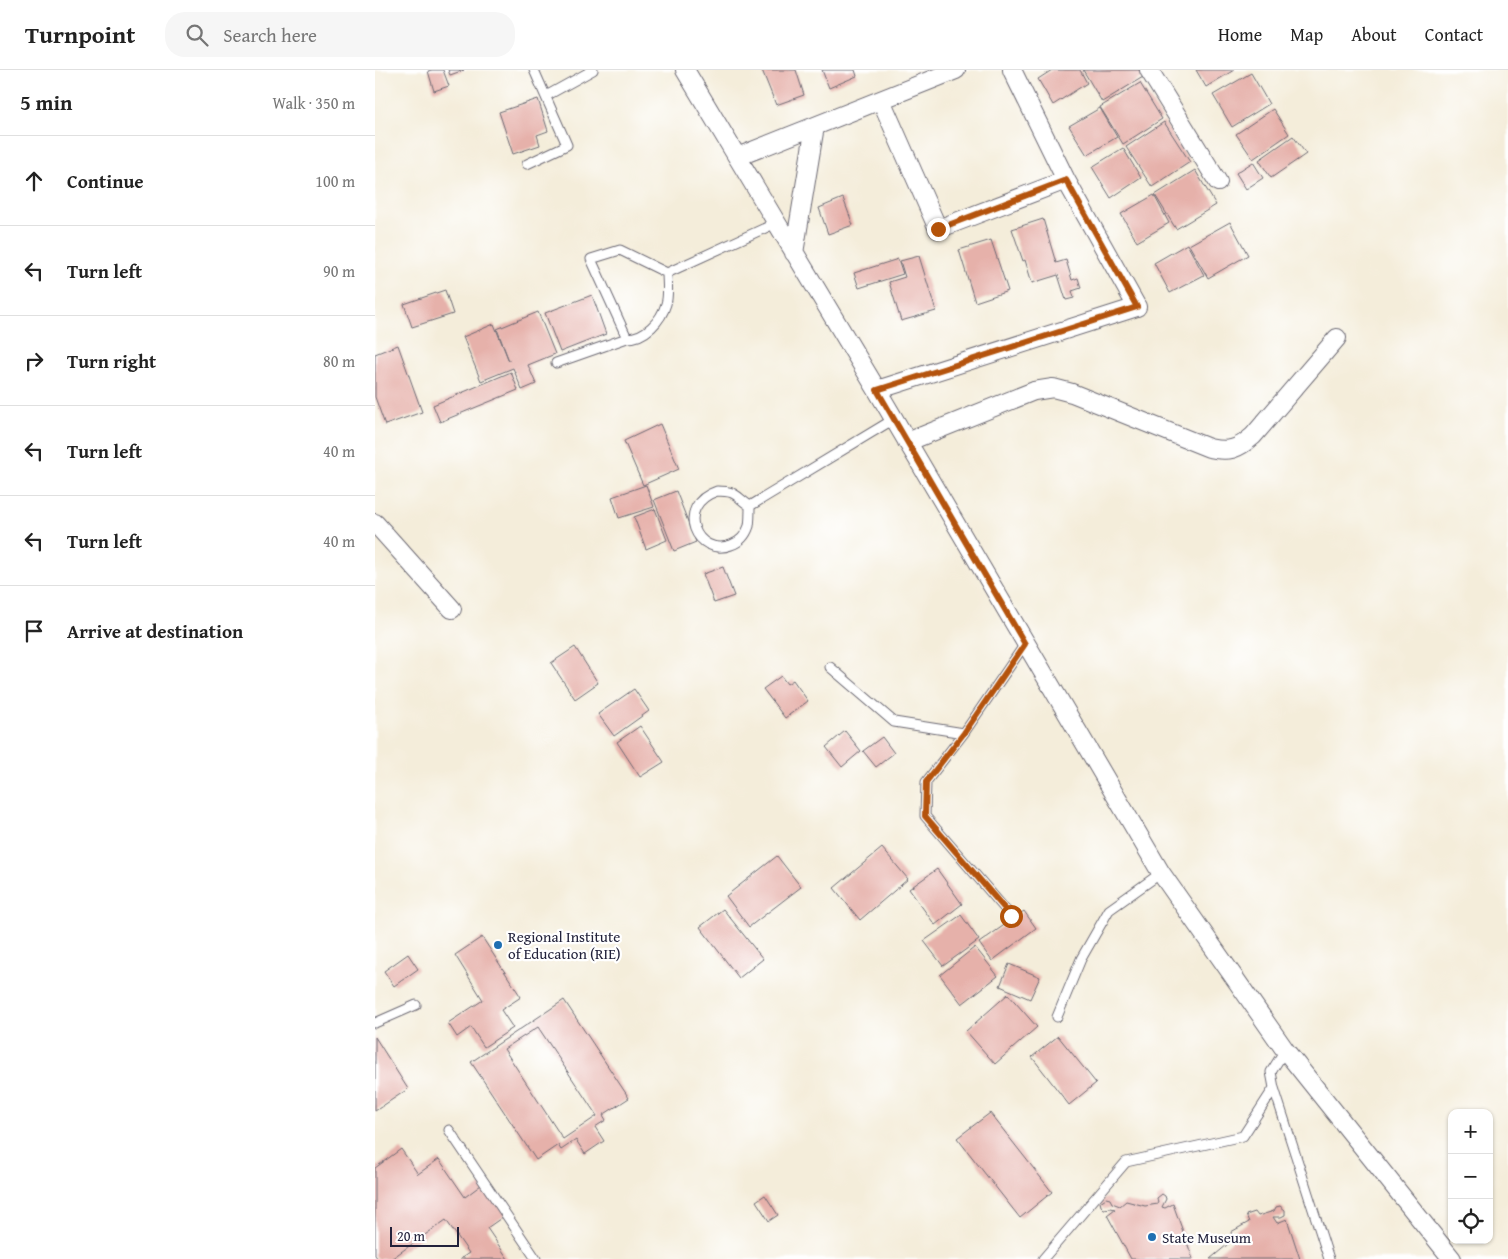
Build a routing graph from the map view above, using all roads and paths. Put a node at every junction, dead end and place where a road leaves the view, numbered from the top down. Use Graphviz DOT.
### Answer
graph roads {
  1 [pos="534,70"];
  2 [pos="593,70"];
  3 [pos="685,70"];
  4 [pos="956,70"];
  5 [pos="1012,70"];
  6 [pos="1149,70"];
  7 [pos="546,96"];
  8 [pos="881,100"];
  9 [pos="815,126"];
  10 [pos="737,157"];
  11 [pos="527,164"];
  12 [pos="1066,180"];
  13 [pos="1218,182"];
  14 [pos="776,223"];
  15 [pos="794,253"];
  16 [pos="667,273"];
  17 [pos="627,338"];
  18 [pos="1337,338"];
  19 [pos="556,363"];
  20 [pos="877,390"];
  21 [pos="894,419"];
  22 [pos="907,442"];
  23 [pos="750,506"];
  24 [pos="375,523"];
  25 [pos="452,609"];
  26 [pos="1025,644"];
  27 [pos="830,667"];
  28 [pos="964,733"];
  29 [pos="1161,873"];
  30 [pos="1011,916"];
  31 [pos="416,1005"];
  32 [pos="1057,1017"];
  33 [pos="375,1023"];
  34 [pos="1285,1050"];
  35 [pos="1274,1088"];
  36 [pos="449,1130"];
  37 [pos="536,1259"];
  38 [pos="1043,1259"];
  39 [pos="1329,1259"];
  40 [pos="1452,1259"];
  1 -- 7 [label="lane"];
  2 -- 7 [label="lane"];
  3 -- 10 [label="street"];
  4 -- 8 [label="street"];
  5 -- 12 [label="street"];
  6 -- 13 [label="street"];
  7 -- 11 [label="lane"];
  8 -- 9 [label="street"];
  8 -- 12 [label="street"];
  9 -- 10 [label="street"];
  9 -- 15 [label="street"];
  10 -- 14 [label="street"];
  12 -- 20 [label="street"];
  14 -- 15 [label="street"];
  14 -- 16 [label="lane"];
  15 -- 20 [label="street"];
  16 -- 17 [label="lane"];
  16 -- 17 [label="lane"];
  17 -- 19 [label="lane"];
  18 -- 22 [label="street"];
  20 -- 21 [label="street"];
  21 -- 22 [label="street"];
  21 -- 23 [label="lane"];
  22 -- 26 [label="street"];
  23 -- 23 [label="lane"];
  24 -- 25 [label="street"];
  26 -- 28 [label="lane"];
  26 -- 29 [label="street"];
  27 -- 28 [label="lane"];
  28 -- 30 [label="lane"];
  29 -- 32 [label="lane"];
  29 -- 34 [label="street"];
  31 -- 33 [label="lane"];
  34 -- 35 [label="lane"];
  34 -- 40 [label="street"];
  35 -- 38 [label="lane"];
  35 -- 39 [label="lane"];
  36 -- 37 [label="lane"];
}
